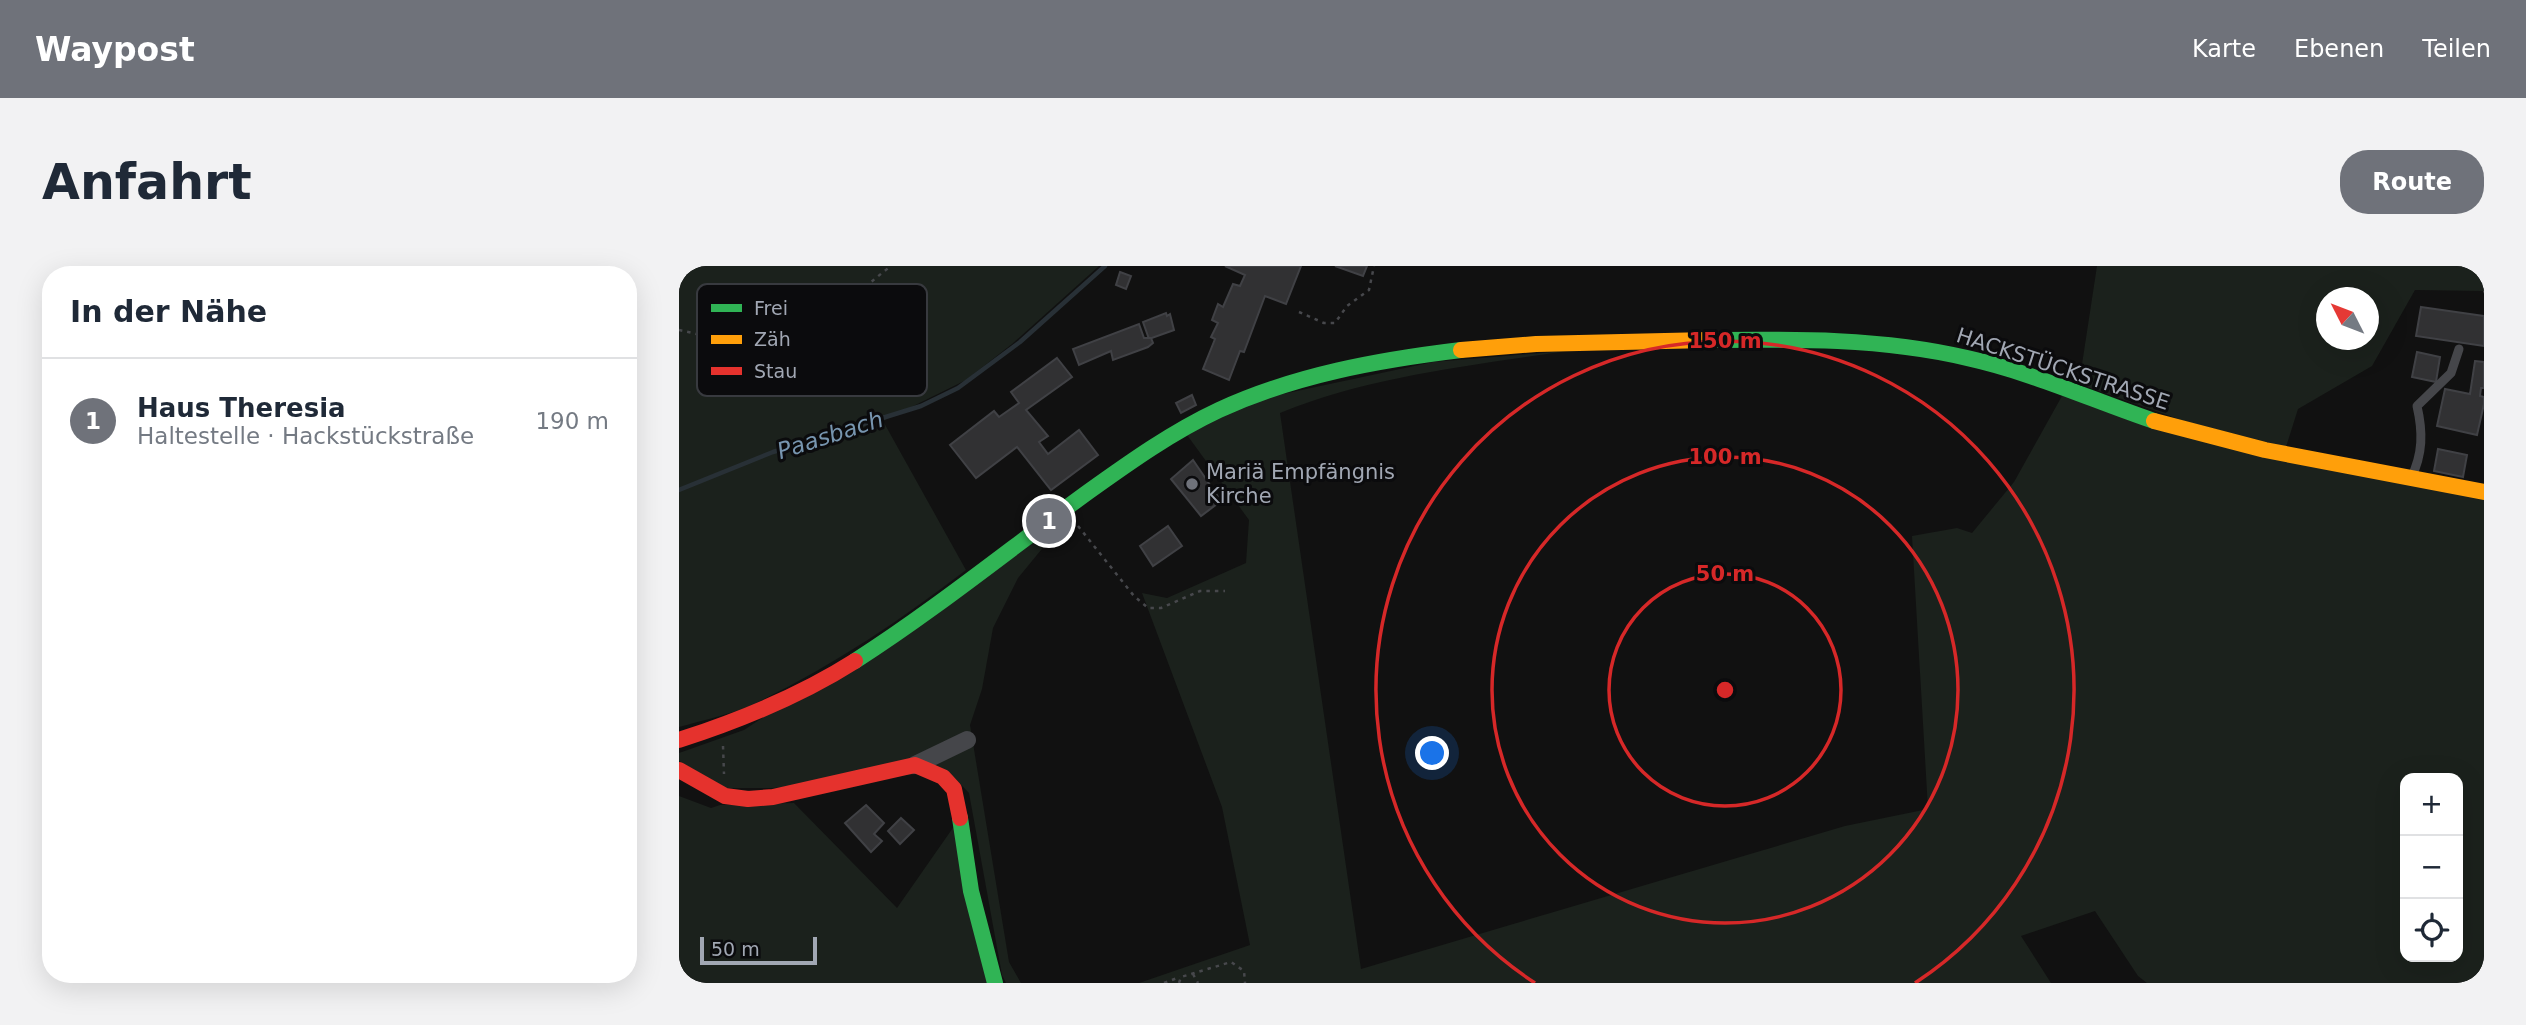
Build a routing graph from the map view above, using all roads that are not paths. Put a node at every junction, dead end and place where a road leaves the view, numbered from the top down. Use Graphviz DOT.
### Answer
graph roads {
  1 [pos="2459,349"];
  2 [pos="2410,479"];
  3 [pos="2484,492"];
  4 [pos="679,740"];
  5 [pos="967,740"];
  6 [pos="915,765"];
  7 [pos="679,771"];
  8 [pos="995,983"];
  1 -- 2 [label="lane"];
  2 -- 3 [label="street, HACKSTÜCKSTRASSE"];
  2 -- 4 [label="street, HACKSTÜCKSTRASSE"];
  5 -- 6 [label="street"];
  6 -- 7 [label="street"];
  6 -- 8 [label="street"];
}
